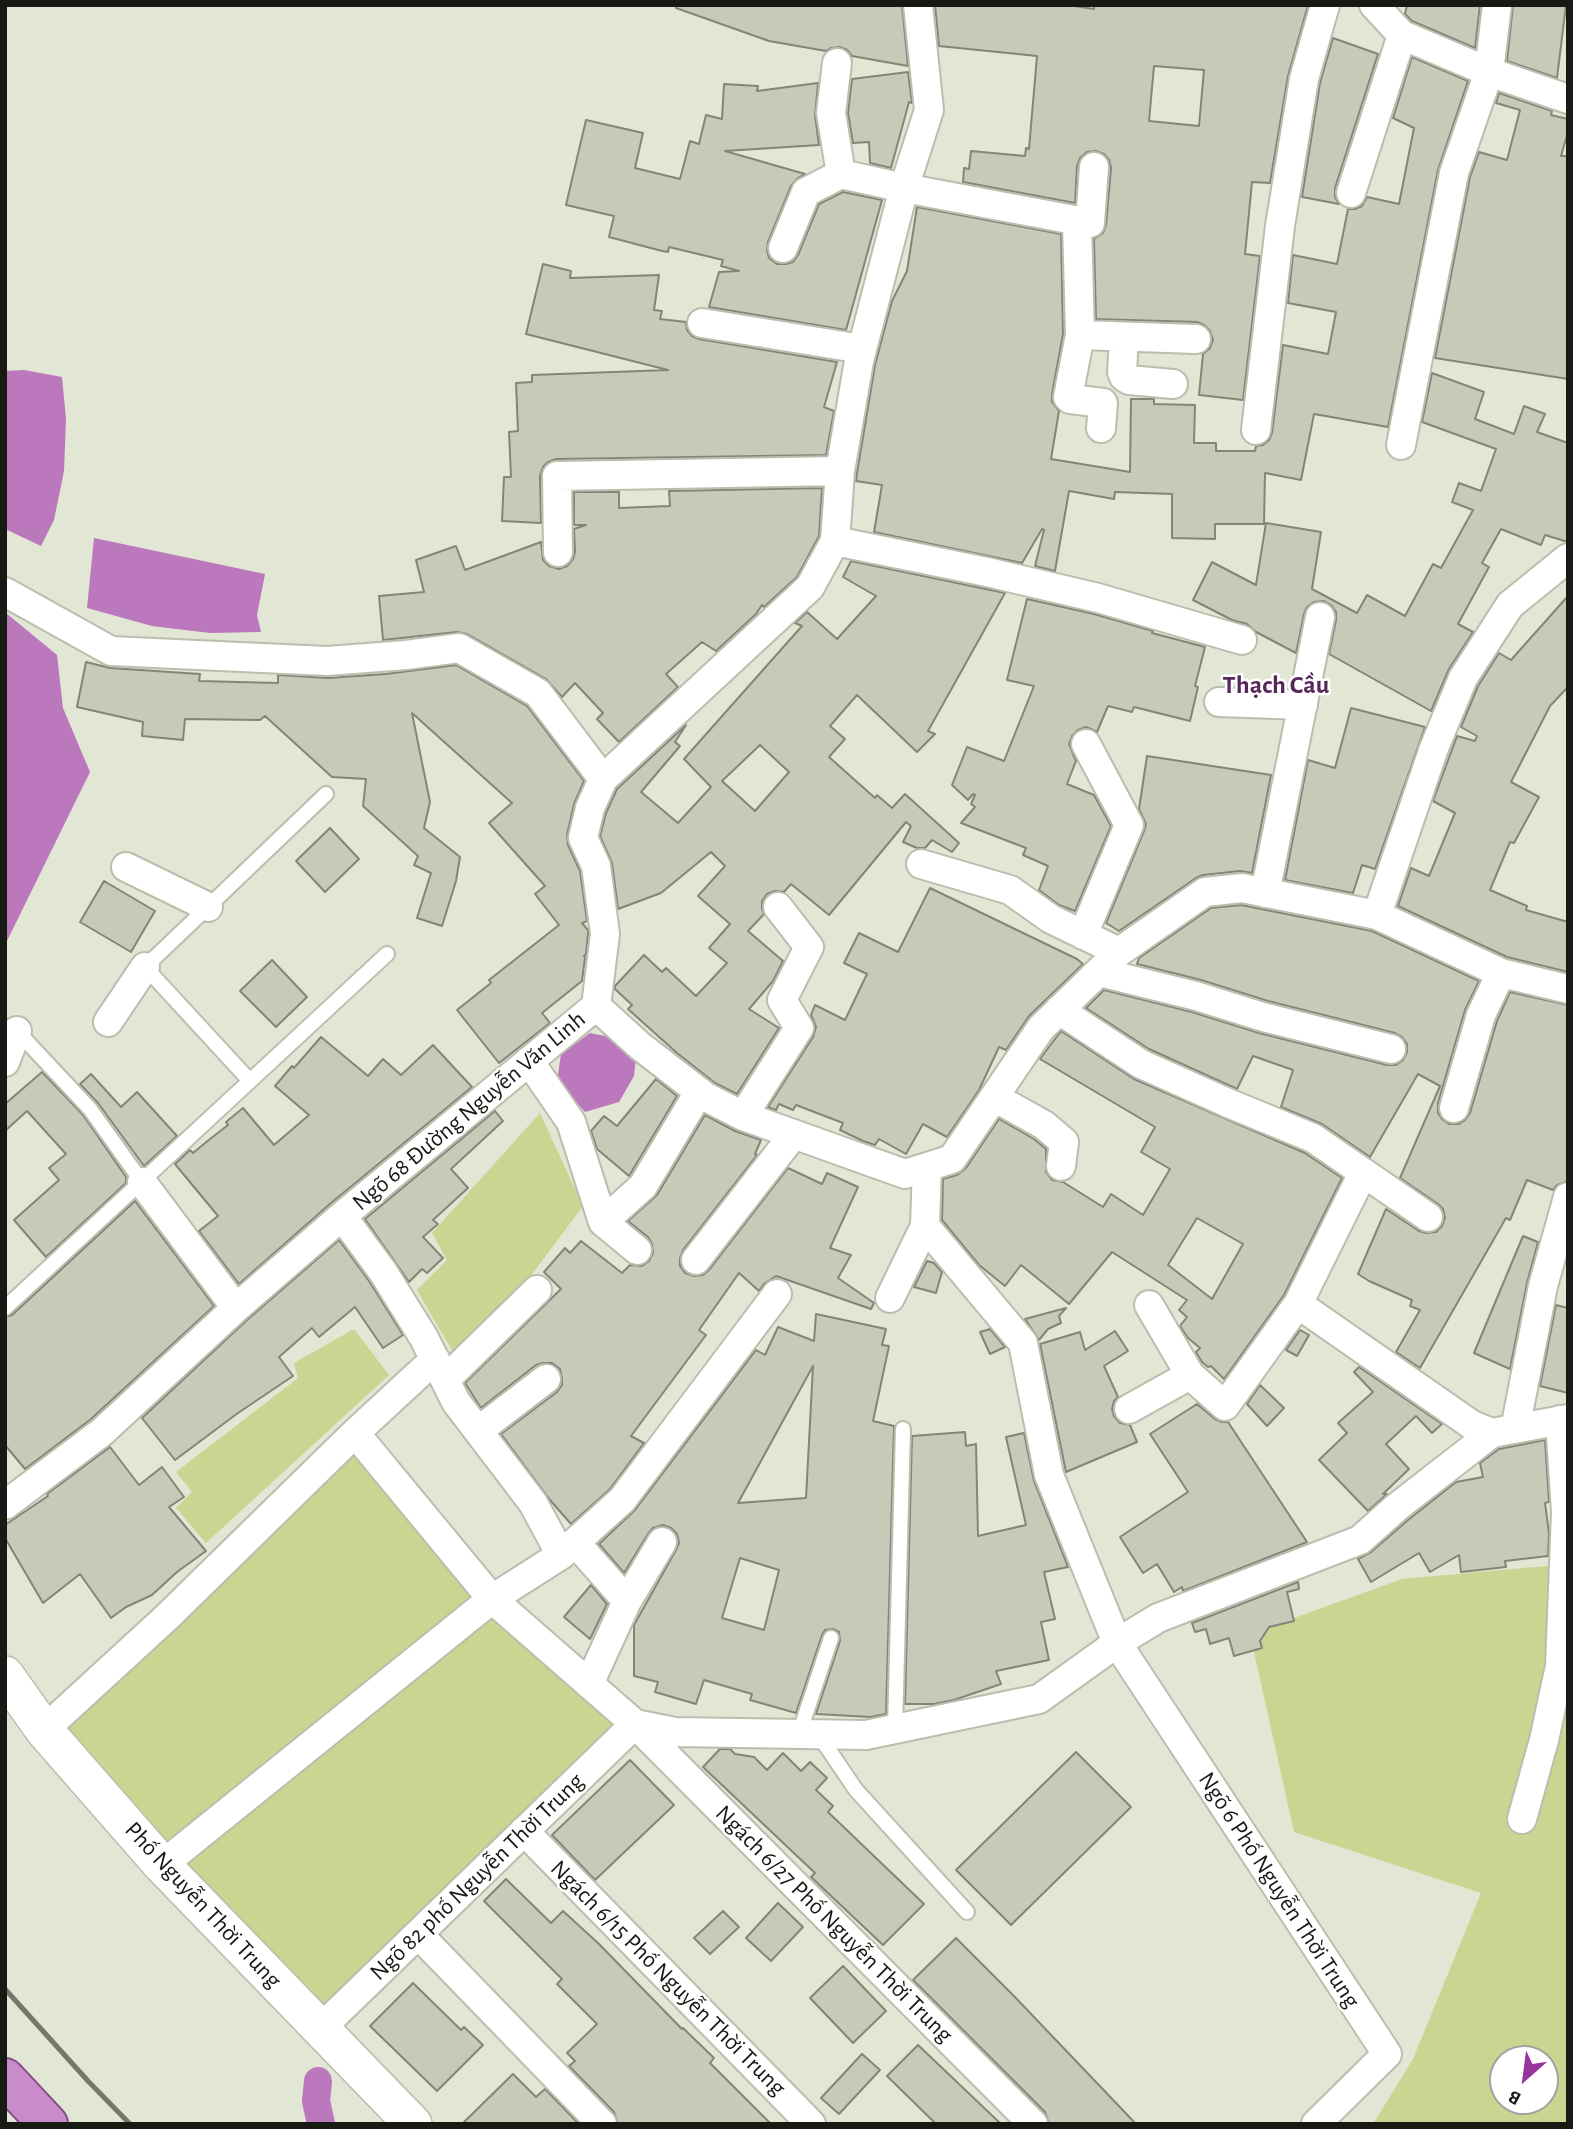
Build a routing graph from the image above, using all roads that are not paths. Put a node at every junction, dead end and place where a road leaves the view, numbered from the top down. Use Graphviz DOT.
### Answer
graph roads {
  1 [pos="918,5"];
  2 [pos="1325,5"];
  3 [pos="1374,5"];
  4 [pos="1497,5"];
  5 [pos="1402,35"];
  6 [pos="836,63"];
  7 [pos="1489,72"];
  8 [pos="1568,99"];
  9 [pos="1094,167"];
  10 [pos="841,174"];
  11 [pos="904,188"];
  12 [pos="1351,193"];
  13 [pos="1077,221"];
  14 [pos="783,248"];
  15 [pos="702,323"];
  16 [pos="1080,335"];
  17 [pos="1124,337"];
  18 [pos="1196,339"];
  19 [pos="862,349"];
  20 [pos="1173,384"];
  21 [pos="1101,428"];
  22 [pos="1256,429"];
  23 [pos="1401,445"];
  24 [pos="840,471"];
  25 [pos="835,541"];
  26 [pos="558,552"];
  27 [pos="1568,558"];
  28 [pos="5,592"];
  29 [pos="1320,617"];
  30 [pos="1242,640"];
  31 [pos="1219,702"];
  32 [pos="1303,705"];
  33 [pos="1086,744"];
  34 [pos="603,779"];
  35 [pos="326,794"];
  36 [pos="921,863"];
  37 [pos="125,867"];
  38 [pos="1265,893"];
  39 [pos="778,906"];
  40 [pos="208,907"];
  41 [pos="1377,915"];
  42 [pos="1083,935"];
  43 [pos="1119,952"];
  44 [pos="387,954"];
  45 [pos="145,967"];
  46 [pos="1099,972"];
  47 [pos="1501,973"];
  48 [pos="1568,989"];
  49 [pos="596,1006"];
  50 [pos="1059,1010"];
  51 [pos="108,1022"];
  52 [pos="17,1031"];
  53 [pos="1391,1049"];
  54 [pos="529,1061"];
  55 [pos="5,1062"];
  56 [pos="250,1081"];
  57 [pos="699,1092"];
  58 [pos="994,1097"];
  59 [pos="1454,1108"];
  60 [pos="743,1116"];
  61 [pos="794,1134"];
  62 [pos="1061,1166"];
  63 [pos="927,1167"];
  64 [pos="1363,1173"];
  65 [pos="142,1182"];
  66 [pos="1568,1197"];
  67 [pos="342,1216"];
  68 [pos="1428,1217"];
  69 [pos="603,1223"];
  70 [pos="925,1226"];
  71 [pos="636,1250"];
  72 [pos="696,1260"];
  73 [pos="537,1290"];
  74 [pos="777,1294"];
  75 [pos="890,1298"];
  76 [pos="1298,1304"];
  77 [pos="1149,1305"];
  78 [pos="5,1308"];
  79 [pos="236,1308"];
  80 [pos="440,1369"];
  81 [pos="1190,1374"];
  82 [pos="546,1379"];
  83 [pos="1129,1409"];
  84 [pos="1564,1420"];
  85 [pos="903,1429"];
  86 [pos="478,1431"];
  87 [pos="1503,1431"];
  88 [pos="355,1433"];
  89 [pos="5,1504"];
  90 [pos="662,1542"];
  91 [pos="568,1549"];
  92 [pos="492,1599"];
  93 [pos="627,1601"];
  94 [pos="831,1639"];
  95 [pos="1118,1643"];
  96 [pos="5,1675"];
  97 [pos="589,1684"];
  98 [pos="635,1724"];
  99 [pos="895,1729"];
  100 [pos="44,1731"];
  101 [pos="809,1734"];
  102 [pos="1522,1819"];
  103 [pos="524,1832"];
  104 [pos="162,1865"];
  105 [pos="967,1912"];
  106 [pos="418,1934"];
  107 [pos="320,2029"];
  108 [pos="5,2078"];
  109 [pos="48,2124"];
  110 [pos="414,2124"];
  111 [pos="602,2124"];
  112 [pos="811,2124"];
  113 [pos="1033,2124"];
  114 [pos="1316,2124"];
  1 -- 11 [label="street"];
  2 -- 22 [label="street"];
  3 -- 5 [label="street"];
  4 -- 7 [label="street"];
  5 -- 7 [label="street"];
  5 -- 12 [label="street"];
  6 -- 10 [label="street"];
  7 -- 8 [label="street"];
  7 -- 23 [label="street"];
  9 -- 13 [label="street"];
  10 -- 11 [label="street"];
  10 -- 14 [label="street"];
  11 -- 13 [label="street"];
  11 -- 19 [label="street"];
  13 -- 16 [label="street"];
  15 -- 19 [label="street"];
  16 -- 17 [label="street"];
  16 -- 21 [label="street"];
  17 -- 18 [label="street"];
  17 -- 20 [label="street"];
  19 -- 24 [label="street"];
  24 -- 25 [label="street"];
  24 -- 26 [label="street"];
  25 -- 30 [label="street"];
  25 -- 34 [label="street"];
  27 -- 41 [label="street"];
  28 -- 34 [label="street"];
  29 -- 32 [label="street"];
  31 -- 32 [label="street"];
  32 -- 38 [label="street"];
  33 -- 42 [label="street"];
  34 -- 49 [label="street"];
  35 -- 40 [label="lane"];
  36 -- 42 [label="street"];
  37 -- 40 [label="street"];
  38 -- 41 [label="street, Ngõ 68 Đường Nguyễn Văn Linh"];
  38 -- 43 [label="street, Ngõ 68 Đường Nguyễn Văn Linh"];
  39 -- 60 [label="street"];
  40 -- 45 [label="lane"];
  41 -- 47 [label="street, Ngõ 68 Đường Nguyễn Văn Linh"];
  42 -- 43 [label="street"];
  43 -- 46 [label="street, Ngõ 68 Đường Nguyễn Văn Linh"];
  44 -- 56 [label="lane"];
  45 -- 51 [label="street"];
  45 -- 56 [label="lane"];
  46 -- 50 [label="street, Ngõ 68 Đường Nguyễn Văn Linh"];
  46 -- 53 [label="street"];
  47 -- 48 [label="street, Ngõ 68 Đường Nguyễn Văn Linh"];
  47 -- 59 [label="street"];
  49 -- 54 [label="street, Ngõ 68 Đường Nguyễn Văn Linh"];
  49 -- 57 [label="street, Ngõ 68 Đường Nguyễn Văn Linh"];
  50 -- 58 [label="street, Ngõ 68 Đường Nguyễn Văn Linh"];
  50 -- 64 [label="street"];
  52 -- 55 [label="street"];
  52 -- 65 [label="lane"];
  54 -- 67 [label="street, Ngõ 68 Đường Nguyễn Văn Linh"];
  54 -- 69 [label="street"];
  56 -- 65 [label="lane"];
  57 -- 60 [label="street, Ngõ 68 Đường Nguyễn Văn Linh"];
  57 -- 69 [label="street"];
  58 -- 62 [label="street"];
  58 -- 63 [label="street, Ngõ 68 Đường Nguyễn Văn Linh"];
  60 -- 61 [label="street, Ngõ 68 Đường Nguyễn Văn Linh"];
  61 -- 63 [label="street, Ngõ 68 Đường Nguyễn Văn Linh"];
  61 -- 72 [label="street"];
  63 -- 70 [label="street"];
  64 -- 68 [label="street"];
  64 -- 76 [label="street"];
  65 -- 78 [label="lane"];
  65 -- 79 [label="street"];
  66 -- 87 [label="street"];
  67 -- 79 [label="street, Ngõ 68 Đường Nguyễn Văn Linh"];
  67 -- 80 [label="street"];
  69 -- 71 [label="street"];
  70 -- 75 [label="street"];
  70 -- 95 [label="street"];
  73 -- 80 [label="street"];
  74 -- 91 [label="street"];
  76 -- 81 [label="street"];
  76 -- 87 [label="street"];
  77 -- 81 [label="street"];
  79 -- 89 [label="street, Ngõ 68 Đường Nguyễn Văn Linh"];
  80 -- 86 [label="street"];
  80 -- 88 [label="street"];
  81 -- 83 [label="street"];
  82 -- 86 [label="street"];
  84 -- 87 [label="street"];
  84 -- 102 [label="street"];
  85 -- 99 [label="lane"];
  86 -- 91 [label="street"];
  87 -- 95 [label="street"];
  88 -- 92 [label="street, Ngách 6/27 Phố Nguyễn Thời Trung"];
  88 -- 100 [label="street"];
  90 -- 93 [label="street"];
  91 -- 92 [label="street"];
  91 -- 93 [label="street"];
  92 -- 97 [label="street, Ngách 6/27 Phố Nguyễn Thời Trung"];
  92 -- 104 [label="street"];
  93 -- 97 [label="street"];
  94 -- 101 [label="lane"];
  95 -- 99 [label="street"];
  95 -- 114 [label="street, Ngõ 6 Phố Nguyễn Thời Trung"];
  96 -- 100 [label="street, Phố Nguyễn Thời Trung"];
  97 -- 98 [label="street, Ngách 6/27 Phố Nguyễn Thời Trung"];
  98 -- 101 [label="street"];
  98 -- 103 [label="street, Ngõ 82 phố Nguyễn Thời Trung"];
  98 -- 113 [label="street, Ngách 6/27 Phố Nguyễn Thời Trung"];
  99 -- 101 [label="street"];
  100 -- 104 [label="street, Phố Nguyễn Thời Trung"];
  101 -- 105 [label="lane"];
  103 -- 106 [label="street, Ngõ 82 phố Nguyễn Thời Trung"];
  103 -- 112 [label="street, Ngách 6/15 Phố Nguyễn Thời Trung"];
  104 -- 107 [label="street, Phố Nguyễn Thời Trung"];
  106 -- 107 [label="street, Ngõ 82 phố Nguyễn Thời Trung"];
  106 -- 111 [label="street"];
  107 -- 110 [label="street, Phố Nguyễn Thời Trung"];
  108 -- 109 [label="highway"];
}
